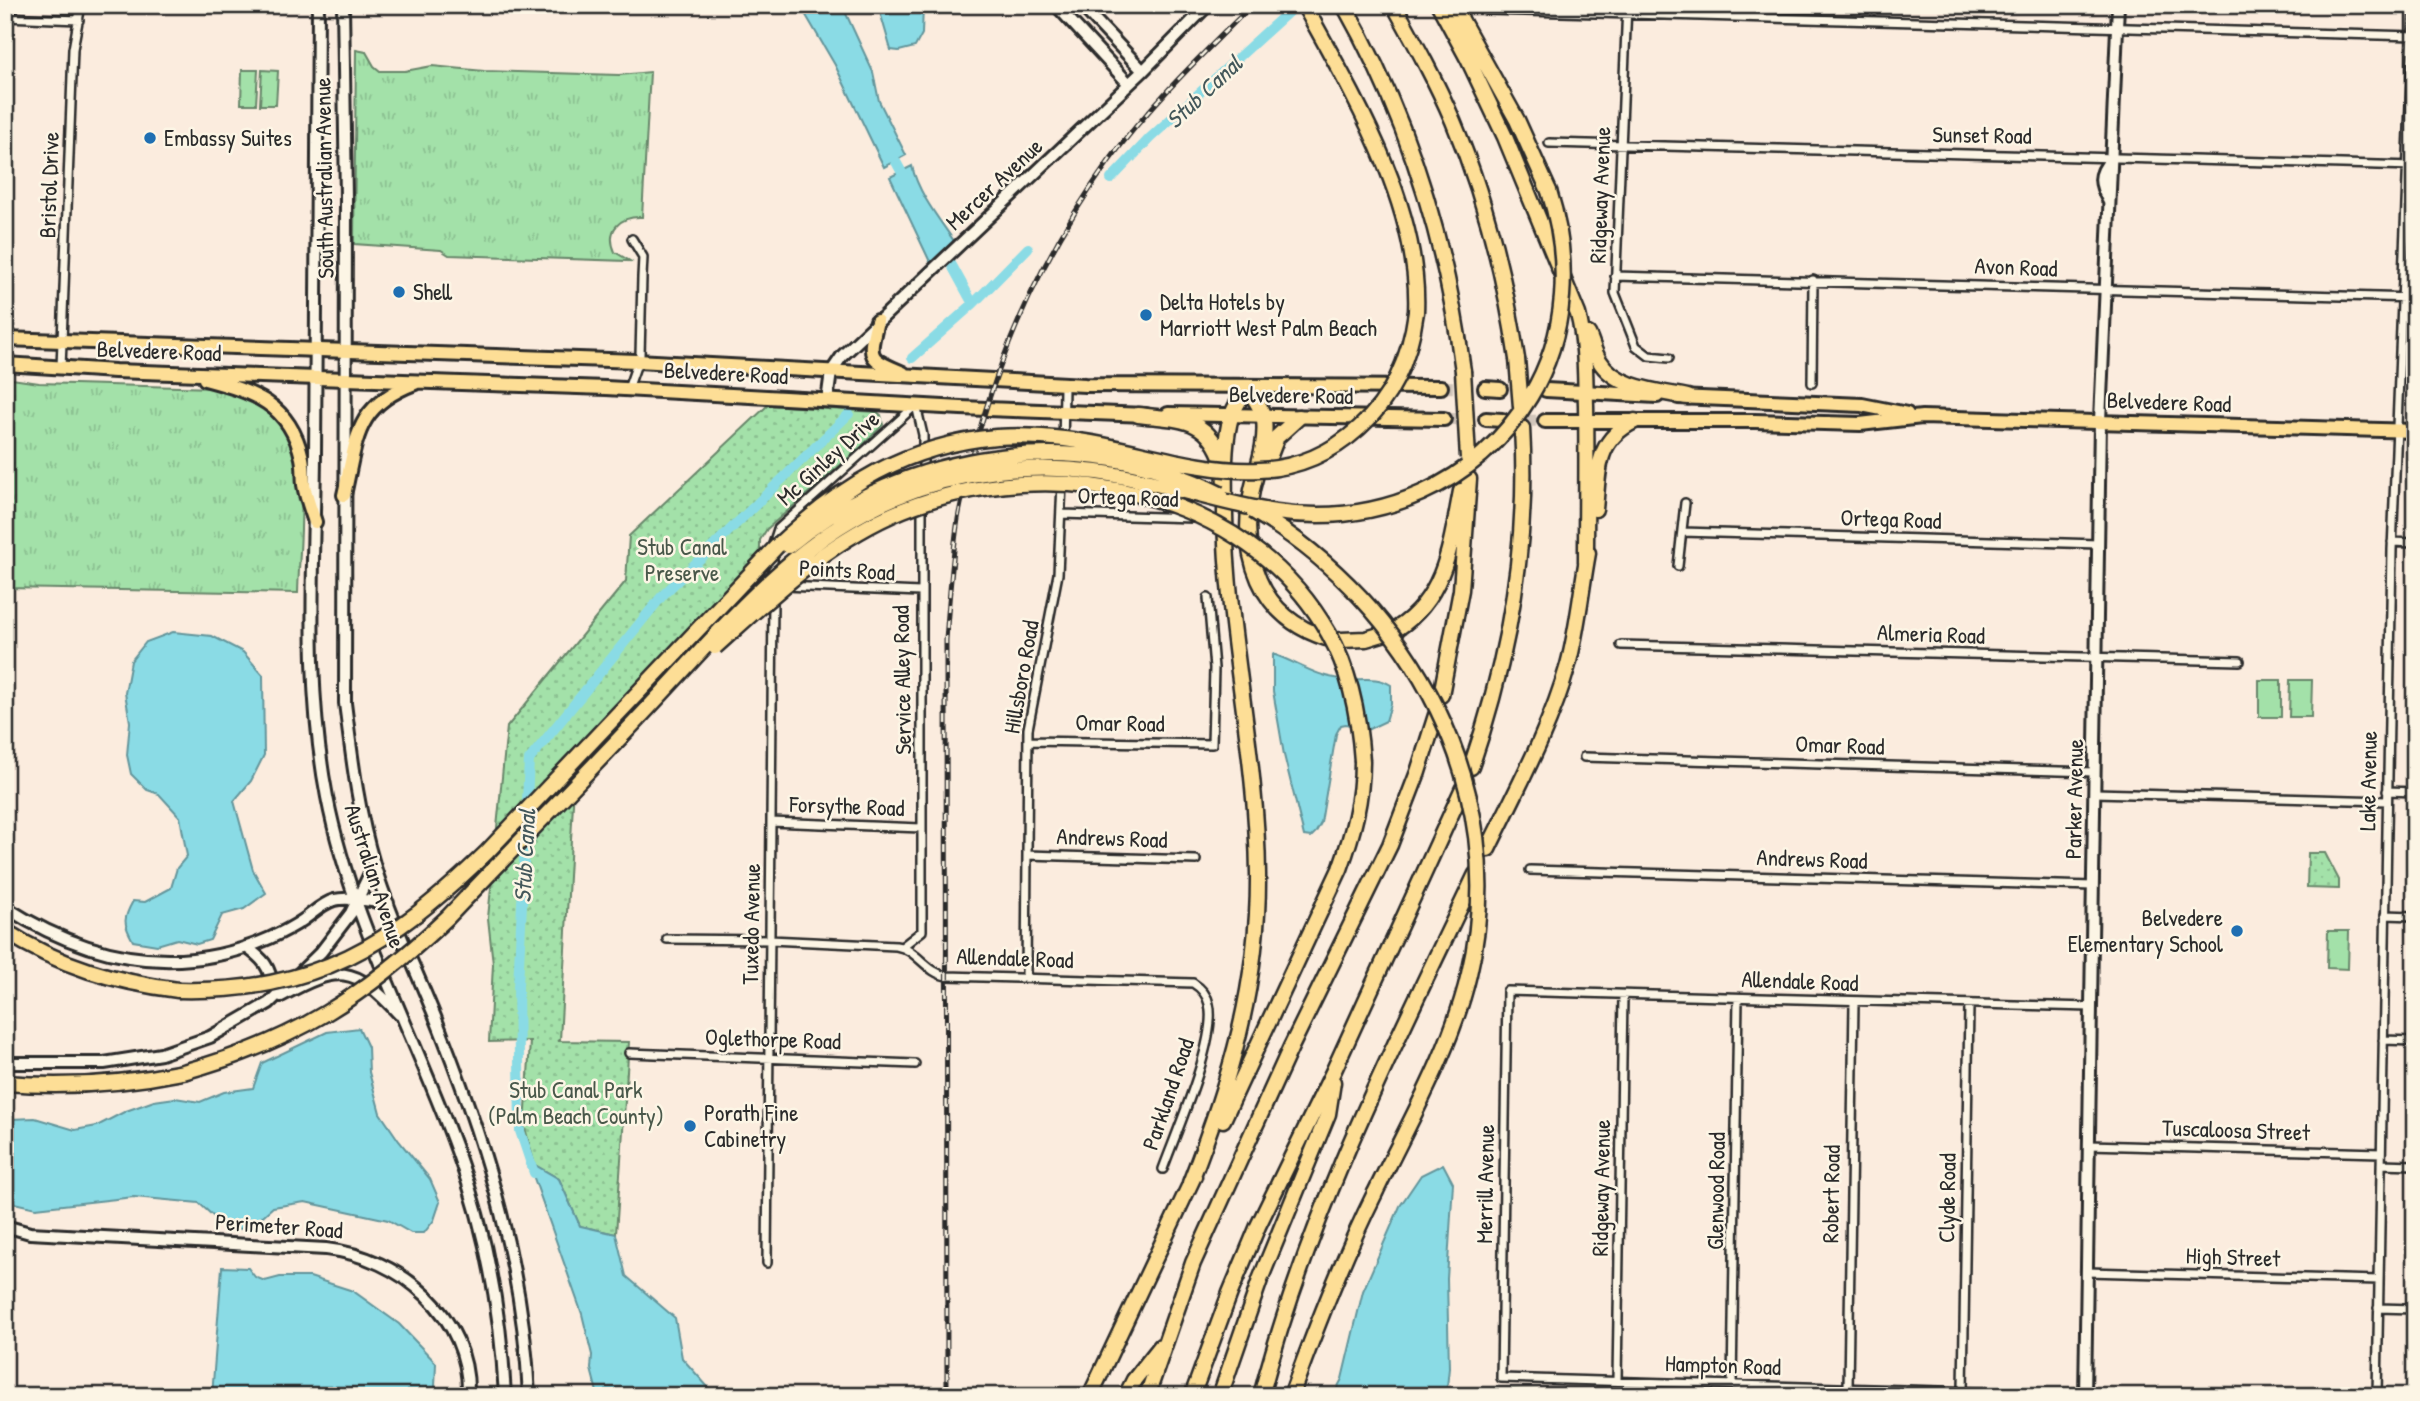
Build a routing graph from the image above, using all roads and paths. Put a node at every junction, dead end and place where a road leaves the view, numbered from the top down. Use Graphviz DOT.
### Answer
graph roads {
  1 [pos="82,5"];
  2 [pos="318,5"];
  3 [pos="343,5"];
  4 [pos="1056,5"];
  5 [pos="1081,5"];
  6 [pos="1208,5"];
  7 [pos="1344,5"];
  8 [pos="1394,5"];
  9 [pos="1439,5"];
  10 [pos="1453,5"];
  11 [pos="1627,5"];
  12 [pos="2118,5"];
  13 [pos="2414,5"];
  14 [pos="1485,10"];
  15 [pos="1308,12"];
  16 [pos="1627,14"];
  17 [pos="5,17"];
  18 [pos="79,20"];
  19 [pos="2117,27"];
  20 [pos="2414,36"];
  21 [pos="1143,71"];
  22 [pos="1129,84"];
  23 [pos="1549,143"];
  24 [pos="1621,145"];
  25 [pos="2112,158"];
  26 [pos="2411,166"];
  27 [pos="632,239"];
  28 [pos="1615,276"];
  29 [pos="1813,280"];
  30 [pos="2106,289"];
  31 [pos="2403,298"];
  32 [pos="2415,298"];
  33 [pos="1578,314"];
  34 [pos="877,321"];
  35 [pos="5,339"];
  36 [pos="62,341"];
  37 [pos="317,350"];
  38 [pos="346,351"];
  39 [pos="1669,358"];
  40 [pos="637,361"];
  41 [pos="5,364"];
  42 [pos="61,368"];
  43 [pos="831,372"];
  44 [pos="184,373"];
  45 [pos="913,377"];
  46 [pos="317,378"];
  47 [pos="346,379"];
  48 [pos="419,381"];
  49 [pos="1812,383"];
  50 [pos="1064,385"];
  51 [pos="1247,387"];
  52 [pos="1441,387"];
  53 [pos="1485,388"];
  54 [pos="628,389"];
  55 [pos="1500,389"];
  56 [pos="1546,390"];
  57 [pos="1586,393"];
  58 [pos="1688,397"];
  59 [pos="827,401"];
  60 [pos="916,405"];
  61 [pos="1521,407"];
  62 [pos="1063,412"];
  63 [pos="1138,415"];
  64 [pos="1231,415"];
  65 [pos="1264,417"];
  66 [pos="1299,417"];
  67 [pos="1922,417"];
  68 [pos="1444,419"];
  69 [pos="1486,419"];
  70 [pos="1502,420"];
  71 [pos="1545,421"];
  72 [pos="1587,421"];
  73 [pos="1635,421"];
  74 [pos="2100,421"];
  75 [pos="1522,428"];
  76 [pos="2397,430"];
  77 [pos="2415,430"];
  78 [pos="1468,462"];
  79 [pos="1225,468"];
  80 [pos="344,495"];
  81 [pos="1685,503"];
  82 [pos="1062,514"];
  83 [pos="1194,518"];
  84 [pos="314,522"];
  85 [pos="1248,525"];
  86 [pos="1682,532"];
  87 [pos="2392,542"];
  88 [pos="2415,543"];
  89 [pos="2098,544"];
  90 [pos="1586,562"];
  91 [pos="1678,566"];
  92 [pos="773,586"];
  93 [pos="920,592"];
  94 [pos="1208,598"];
  95 [pos="705,622"];
  96 [pos="1326,638"];
  97 [pos="1341,640"];
  98 [pos="1621,645"];
  99 [pos="2097,658"];
  100 [pos="2240,661"];
  101 [pos="666,689"];
  102 [pos="1441,695"];
  103 [pos="1436,715"];
  104 [pos="1028,741"];
  105 [pos="1584,757"];
  106 [pos="1471,767"];
  107 [pos="2095,772"];
  108 [pos="1463,788"];
  109 [pos="2387,791"];
  110 [pos="2415,792"];
  111 [pos="2095,793"];
  112 [pos="2387,801"];
  113 [pos="771,822"];
  114 [pos="922,828"];
  115 [pos="1488,849"];
  116 [pos="1027,855"];
  117 [pos="1196,860"];
  118 [pos="374,865"];
  119 [pos="1530,870"];
  120 [pos="1476,874"];
  121 [pos="2093,886"];
  122 [pos="357,901"];
  123 [pos="388,903"];
  124 [pos="5,907"];
  125 [pos="2385,915"];
  126 [pos="2415,916"];
  127 [pos="5,931"];
  128 [pos="667,939"];
  129 [pos="770,940"];
  130 [pos="903,946"];
  131 [pos="246,947"];
  132 [pos="1026,978"];
  133 [pos="1203,989"];
  134 [pos="1507,991"];
  135 [pos="1623,995"];
  136 [pos="1738,998"];
  137 [pos="1853,1002"];
  138 [pos="269,1003"];
  139 [pos="1969,1005"];
  140 [pos="2091,1007"];
  141 [pos="406,1021"];
  142 [pos="2383,1040"];
  143 [pos="2415,1041"];
  144 [pos="629,1054"];
  145 [pos="769,1059"];
  146 [pos="5,1063"];
  147 [pos="915,1064"];
  148 [pos="1334,1070"];
  149 [pos="5,1083"];
  150 [pos="2089,1145"];
  151 [pos="2381,1153"];
  152 [pos="2381,1164"];
  153 [pos="2415,1166"];
  154 [pos="1163,1169"];
  155 [pos="1191,1183"];
  156 [pos="5,1226"];
  157 [pos="767,1263"];
  158 [pos="2087,1272"];
  159 [pos="2379,1280"];
  160 [pos="2378,1308"];
  161 [pos="2415,1309"];
  162 [pos="1168,1337"];
  163 [pos="1501,1378"];
  164 [pos="1617,1381"];
  165 [pos="1732,1385"];
  166 [pos="1847,1388"];
  167 [pos="1963,1391"];
  168 [pos="2085,1395"];
  169 [pos="468,1396"];
  170 [pos="505,1396"];
  171 [pos="529,1396"];
  172 [pos="1090,1396"];
  173 [pos="1126,1396"];
  174 [pos="1147,1396"];
  175 [pos="1192,1396"];
  176 [pos="1220,1396"];
  177 [pos="1261,1396"];
  178 [pos="1291,1396"];
  179 [pos="2112,1396"];
  180 [pos="2377,1396"];
  1 -- 18 [label="street, Bristol Drive"];
  2 -- 37 [label="street, South Australian Avenue"];
  3 -- 38 [label="street, South Australian Avenue"];
  4 -- 22 [label="street"];
  5 -- 21 [label="street"];
  6 -- 21 [label="street, Mercer Avenue"];
  7 -- 78 [label="highway, bridge"];
  8 -- 61 [label="highway, bridge"];
  9 -- 33 [label="highway"];
  10 -- 101 [label="highway, bridge"];
  11 -- 16 [label="street, Ridgeway Avenue"];
  12 -- 19 [label="street, Parker Avenue"];
  13 -- 20 [label="street, Lake Avenue"];
  14 -- 16 [label="street"];
  15 -- 95 [label="highway, bridge"];
  16 -- 19 [label="street"];
  16 -- 24 [label="street, Ridgeway Avenue"];
  17 -- 18 [label="street"];
  18 -- 36 [label="street, Bristol Drive"];
  19 -- 20 [label="street"];
  19 -- 25 [label="street, Parker Avenue"];
  20 -- 26 [label="street, Lake Avenue"];
  21 -- 22 [label="street, Mercer Avenue"];
  22 -- 34 [label="street, Mercer Avenue"];
  23 -- 24 [label="street, Sunset Road"];
  24 -- 25 [label="street, Sunset Road"];
  24 -- 28 [label="street, Ridgeway Avenue"];
  25 -- 26 [label="street, Sunset Road"];
  25 -- 30 [label="street, Parker Avenue"];
  26 -- 31 [label="street, Lake Avenue"];
  27 -- 40 [label="street"];
  28 -- 29 [label="street, Avon Road"];
  28 -- 39 [label="street, Ridgeway Avenue"];
  29 -- 30 [label="street, Avon Road"];
  29 -- 49 [label="street"];
  30 -- 31 [label="street, Avon Road"];
  30 -- 74 [label="street, Parker Avenue"];
  31 -- 32 [label="street, Avon Road"];
  31 -- 76 [label="street, Lake Avenue"];
  33 -- 57 [label="highway"];
  33 -- 58 [label="highway"];
  34 -- 43 [label="street, Mercer Avenue"];
  34 -- 45 [label="main road"];
  35 -- 36 [label="main road, Belvedere Road"];
  36 -- 37 [label="main road, Belvedere Road"];
  36 -- 42 [label="street, Bristol Drive"];
  37 -- 38 [label="main road, Belvedere Road"];
  37 -- 46 [label="street, Australian Avenue"];
  38 -- 40 [label="main road, Belvedere Road"];
  38 -- 47 [label="street, Australian Avenue"];
  40 -- 43 [label="main road, Belvedere Road"];
  40 -- 54 [label="street"];
  41 -- 42 [label="main road, Belvedere Road"];
  42 -- 44 [label="main road, Belvedere Road"];
  43 -- 45 [label="main road, Belvedere Road"];
  43 -- 59 [label="street"];
  44 -- 46 [label="main road, Belvedere Road"];
  44 -- 84 [label="main road"];
  45 -- 50 [label="main road, Belvedere Road"];
  46 -- 47 [label="main road, Belvedere Road"];
  46 -- 84 [label="street, Australian Avenue"];
  47 -- 48 [label="main road, Belvedere Road"];
  47 -- 80 [label="street, Australian Avenue"];
  48 -- 54 [label="main road, Belvedere Road"];
  48 -- 80 [label="main road"];
  50 -- 51 [label="main road, Belvedere Road"];
  50 -- 62 [label="street, Hillsboro Road"];
  51 -- 52 [label="main road, Belvedere Road"];
  51 -- 64 [label="highway"];
  51 -- 65 [label="highway"];
  53 -- 55 [label="main road"];
  54 -- 59 [label="main road, Belvedere Road"];
  56 -- 57 [label="main road, Belvedere Road"];
  57 -- 58 [label="main road, Belvedere Road"];
  57 -- 72 [label="highway"];
  58 -- 67 [label="main road, Belvedere Road"];
  59 -- 60 [label="main road, Belvedere Road"];
  60 -- 62 [label="main road, Belvedere Road"];
  60 -- 92 [label="street, Mc Ginley Drive"];
  60 -- 93 [label="street, Service Alley Road"];
  62 -- 63 [label="main road, Belvedere Road"];
  62 -- 82 [label="street, Hillsboro Road"];
  63 -- 64 [label="main road, Belvedere Road"];
  63 -- 79 [label="highway"];
  64 -- 65 [label="main road, Belvedere Road"];
  64 -- 79 [label="highway"];
  65 -- 66 [label="main road, Belvedere Road"];
  65 -- 85 [label="highway"];
  66 -- 68 [label="main road, Belvedere Road"];
  66 -- 85 [label="highway"];
  67 -- 73 [label="main road, Belvedere Road"];
  67 -- 74 [label="main road, Belvedere Road"];
  69 -- 70 [label="main road"];
  71 -- 72 [label="main road, Belvedere Road"];
  72 -- 73 [label="main road, Belvedere Road"];
  72 -- 90 [label="highway"];
  73 -- 90 [label="highway"];
  74 -- 76 [label="main road, Belvedere Road"];
  74 -- 89 [label="street, Parker Avenue"];
  75 -- 106 [label="highway"];
  76 -- 77 [label="main road, Belvedere Road"];
  76 -- 87 [label="street, Lake Avenue"];
  79 -- 155 [label="highway"];
  80 -- 118 [label="street, Australian Avenue"];
  81 -- 86 [label="street"];
  82 -- 83 [label="street, Ortega Road"];
  82 -- 104 [label="street, Hillsboro Road"];
  84 -- 122 [label="street, Australian Avenue"];
  85 -- 96 [label="highway"];
  86 -- 89 [label="street, Ortega Road"];
  86 -- 91 [label="street"];
  87 -- 88 [label="street"];
  87 -- 109 [label="street, Lake Avenue"];
  89 -- 99 [label="street, Parker Avenue"];
  90 -- 115 [label="highway"];
  92 -- 93 [label="street, Points Road"];
  92 -- 113 [label="street, Tuxedo Avenue"];
  93 -- 114 [label="street, Service Alley Road"];
  94 -- 104 [label="street, Omar Road"];
  95 -- 127 [label="highway, bridge"];
  95 -- 178 [label="highway, bridge"];
  97 -- 102 [label="highway"];
  98 -- 99 [label="street, Almeria Road"];
  99 -- 100 [label="street, Almeria Road"];
  99 -- 107 [label="street, Parker Avenue"];
  101 -- 149 [label="highway, bridge"];
  101 -- 155 [label="highway, bridge"];
  103 -- 162 [label="highway"];
  104 -- 116 [label="street, Hillsboro Road"];
  105 -- 107 [label="street, Omar Road"];
  107 -- 111 [label="street, Parker Avenue"];
  108 -- 148 [label="highway"];
  109 -- 110 [label="street"];
  109 -- 112 [label="street, Lake Avenue"];
  111 -- 112 [label="street"];
  111 -- 121 [label="street, Parker Avenue"];
  112 -- 125 [label="street, Lake Avenue"];
  113 -- 114 [label="street, Forsythe Road"];
  113 -- 129 [label="street, Tuxedo Avenue"];
  114 -- 130 [label="street, Service Alley Road"];
  116 -- 117 [label="street, Andrews Road"];
  116 -- 132 [label="street, Hillsboro Road"];
  118 -- 122 [label="street"];
  118 -- 123 [label="street, Australian Avenue"];
  119 -- 121 [label="street, Andrews Road"];
  120 -- 177 [label="highway"];
  121 -- 140 [label="street, Parker Avenue"];
  122 -- 123 [label="street"];
  122 -- 131 [label="street"];
  122 -- 138 [label="street"];
  122 -- 141 [label="street, Australian Avenue"];
  123 -- 171 [label="street, Australian Avenue"];
  124 -- 131 [label="street"];
  125 -- 126 [label="street"];
  125 -- 142 [label="street, Lake Avenue"];
  128 -- 129 [label="street"];
  129 -- 130 [label="street"];
  129 -- 145 [label="street, Tuxedo Avenue"];
  130 -- 132 [label="street, Allendale Road"];
  131 -- 138 [label="street"];
  132 -- 133 [label="street, Allendale Road"];
  133 -- 154 [label="street, Parkland Road"];
  134 -- 135 [label="street, Allendale Road"];
  134 -- 163 [label="street, Merrill Avenue"];
  135 -- 136 [label="street, Allendale Road"];
  135 -- 164 [label="street, Ridgeway Avenue"];
  136 -- 137 [label="street, Allendale Road"];
  136 -- 165 [label="street, Glenwood Road"];
  137 -- 139 [label="street, Allendale Road"];
  137 -- 166 [label="street, Robert Road"];
  138 -- 141 [label="street"];
  138 -- 146 [label="street"];
  139 -- 140 [label="street, Allendale Road"];
  139 -- 167 [label="street, Clyde Road"];
  140 -- 150 [label="street, Parker Avenue"];
  141 -- 170 [label="street, Australian Avenue"];
  142 -- 143 [label="street"];
  142 -- 151 [label="street, Lake Avenue"];
  144 -- 145 [label="street, Oglethorpe Road"];
  145 -- 147 [label="street, Oglethorpe Road"];
  145 -- 157 [label="street, Tuxedo Avenue"];
  148 -- 175 [label="highway"];
  148 -- 176 [label="highway"];
  150 -- 151 [label="street, Tuscaloosa Street"];
  150 -- 158 [label="street, Parker Avenue"];
  151 -- 152 [label="street, Lake Avenue"];
  152 -- 153 [label="street"];
  152 -- 159 [label="street, Lake Avenue"];
  155 -- 172 [label="highway"];
  156 -- 169 [label="street, Perimeter Road"];
  158 -- 159 [label="street, High Street"];
  158 -- 168 [label="street, Parker Avenue"];
  159 -- 160 [label="street, Lake Avenue"];
  160 -- 161 [label="street"];
  160 -- 180 [label="street, Lake Avenue"];
  162 -- 173 [label="highway"];
  162 -- 174 [label="highway"];
  163 -- 164 [label="street, Hampton Road"];
  164 -- 165 [label="street, Hampton Road"];
  165 -- 166 [label="street, Hampton Road"];
  166 -- 167 [label="street, Hampton Road"];
  167 -- 168 [label="street, Hampton Road"];
  168 -- 179 [label="street, Hampton Road"];
}
